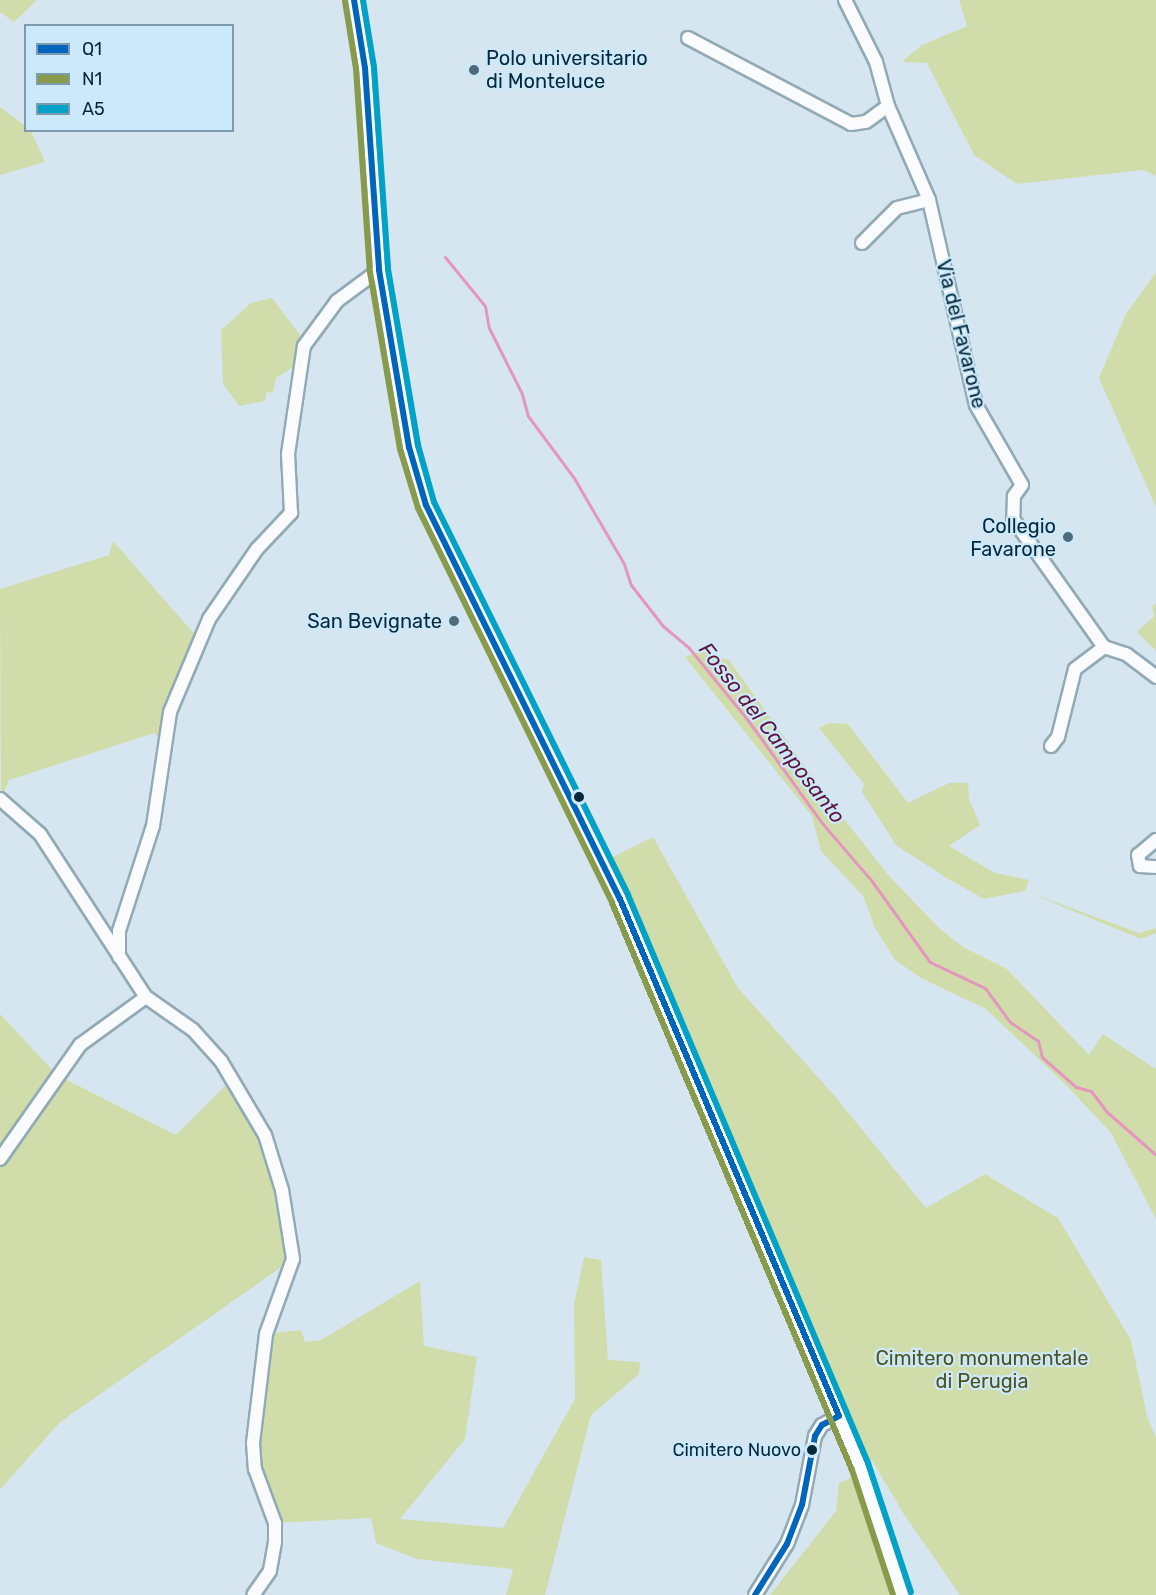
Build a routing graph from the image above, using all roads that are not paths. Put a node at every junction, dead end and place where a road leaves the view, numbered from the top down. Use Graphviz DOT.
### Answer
graph roads {
  1 [pos="354,0"];
  2 [pos="845,0"];
  3 [pos="688,38"];
  4 [pos="888,106"];
  5 [pos="929,200"];
  6 [pos="862,243"];
  7 [pos="379,270"];
  8 [pos="1104,647"];
  9 [pos="1156,677"];
  10 [pos="1051,746"];
  11 [pos="0,799"];
  12 [pos="1156,840"];
  13 [pos="1156,867"];
  14 [pos="119,957"];
  15 [pos="146,997"];
  16 [pos="0,1159"];
  17 [pos="839,1416"];
  18 [pos="253,1595"];
  19 [pos="755,1595"];
  20 [pos="902,1595"];
  1 -- 7 [label="street"];
  2 -- 4 [label="street, Via del Favarone"];
  3 -- 4 [label="street"];
  4 -- 5 [label="street, Via del Favarone"];
  5 -- 6 [label="street"];
  5 -- 8 [label="street, Via del Favarone"];
  7 -- 14 [label="street"];
  7 -- 17 [label="street"];
  8 -- 9 [label="street"];
  8 -- 10 [label="street"];
  11 -- 14 [label="street"];
  12 -- 13 [label="street"];
  14 -- 15 [label="street"];
  15 -- 16 [label="street"];
  15 -- 18 [label="street"];
  17 -- 19 [label="street"];
  17 -- 20 [label="street"];
}
